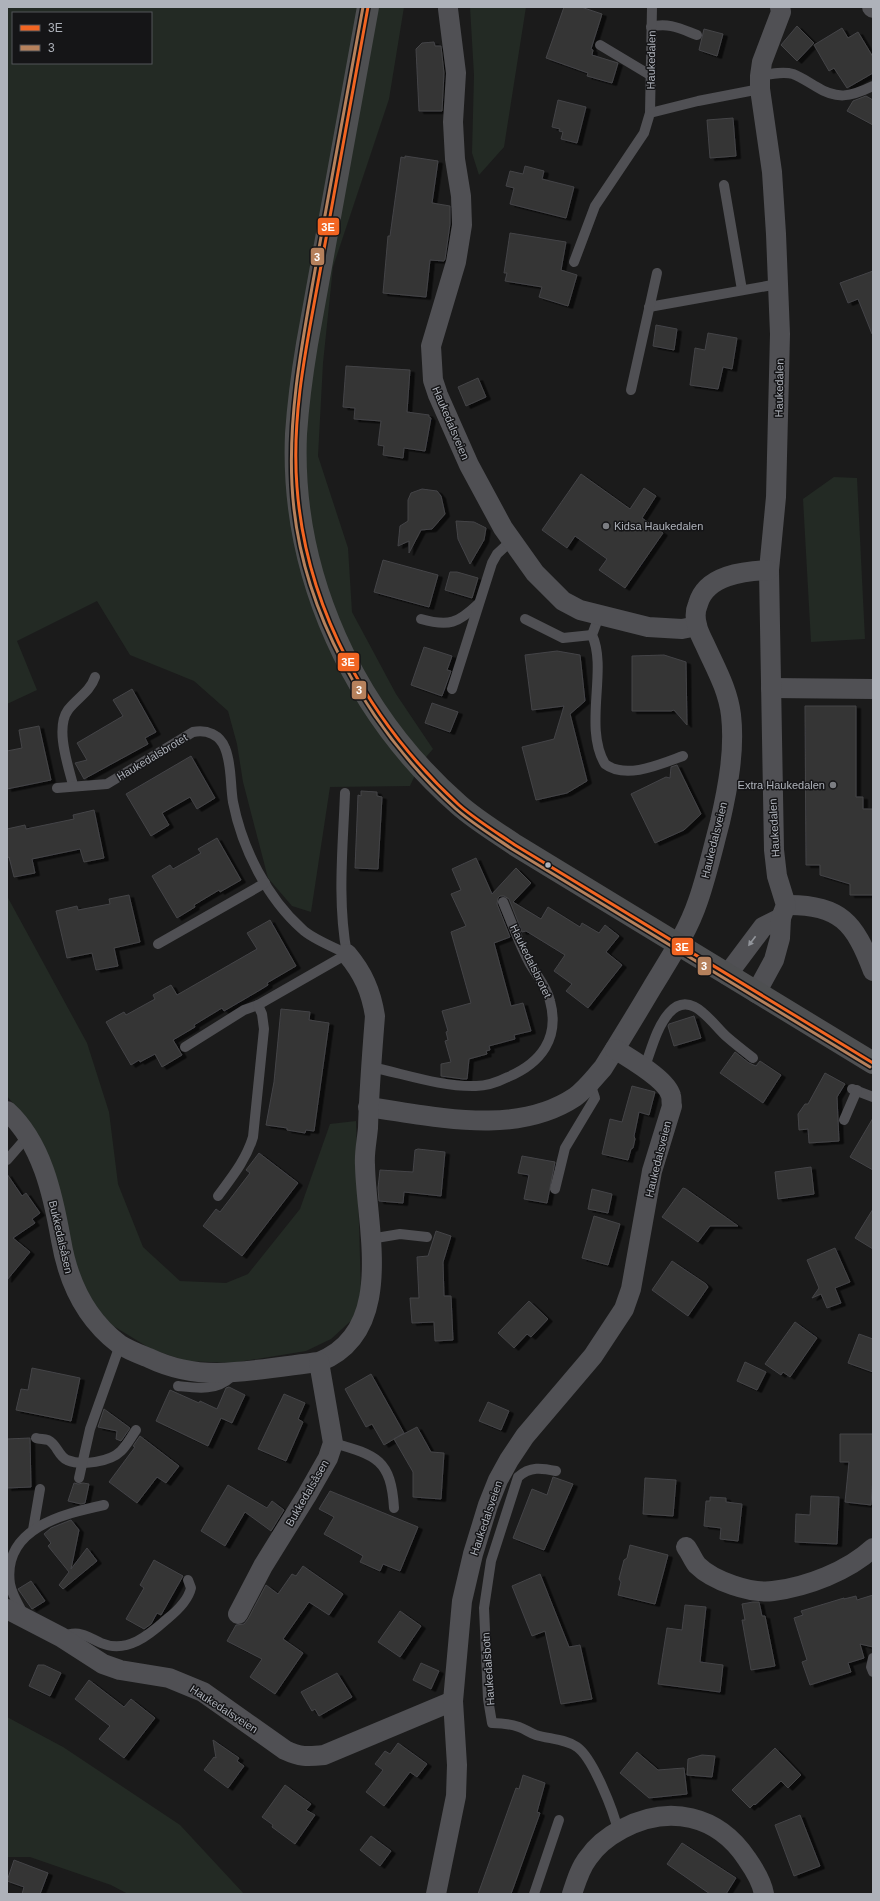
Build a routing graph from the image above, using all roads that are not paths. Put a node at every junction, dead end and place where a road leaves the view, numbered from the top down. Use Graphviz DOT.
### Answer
graph roads {
  1 [pos="368,7"];
  2 [pos="652,7"];
  3 [pos="448,9"];
  4 [pos="785,9"];
  5 [pos="652,27"];
  6 [pos="697,35"];
  7 [pos="600,45"];
  8 [pos="650,75"];
  9 [pos="760,83"];
  10 [pos="873,86"];
  11 [pos="650,113"];
  12 [pos="724,185"];
  13 [pos="574,262"];
  14 [pos="657,273"];
  15 [pos="778,284"];
  16 [pos="742,290"];
  17 [pos="649,307"];
  18 [pos="631,390"];
  19 [pos="511,541"];
  20 [pos="769,570"];
  21 [pos="480,602"];
  22 [pos="599,616"];
  23 [pos="421,619"];
  24 [pos="525,619"];
  25 [pos="697,626"];
  26 [pos="592,635"];
  27 [pos="95,677"];
  28 [pos="771,688"];
  29 [pos="452,689"];
  30 [pos="873,689"];
  31 [pos="683,756"];
  32 [pos="73,785"];
  33 [pos="57,788"];
  34 [pos="345,793"];
  35 [pos="265,883"];
  36 [pos="503,902"];
  37 [pos="783,912"];
  38 [pos="158,944"];
  39 [pos="347,954"];
  40 [pos="873,971"];
  41 [pos="726,975"];
  42 [pos="756,993"];
  43 [pos="258,1005"];
  44 [pos="185,1047"];
  45 [pos="615,1049"];
  46 [pos="753,1058"];
  47 [pos="873,1063"];
  48 [pos="371,1067"];
  49 [pos="644,1069"];
  50 [pos="590,1083"];
  51 [pos="873,1097"];
  52 [pos="368,1108"];
  53 [pos="7,1111"];
  54 [pos="844,1120"];
  55 [pos="27,1137"];
  56 [pos="7,1160"];
  57 [pos="555,1189"];
  58 [pos="218,1196"];
  59 [pos="427,1237"];
  60 [pos="370,1240"];
  61 [pos="120,1344"];
  62 [pos="319,1362"];
  63 [pos="232,1372"];
  64 [pos="178,1386"];
  65 [pos="136,1430"];
  66 [pos="36,1438"];
  67 [pos="333,1443"];
  68 [pos="82,1463"];
  69 [pos="556,1471"];
  70 [pos="79,1478"];
  71 [pos="40,1489"];
  72 [pos="104,1505"];
  73 [pos="394,1508"];
  74 [pos="33,1530"];
  75 [pos="686,1547"];
  76 [pos="873,1548"];
  77 [pos="188,1580"];
  78 [pos="7,1609"];
  79 [pos="238,1614"];
  80 [pos="25,1618"];
  81 [pos="61,1637"];
  82 [pos="873,1658"];
  83 [pos="873,1672"];
  84 [pos="453,1701"];
  85 [pos="559,1820"];
  86 [pos="618,1831"];
  87 [pos="436,1894"];
  88 [pos="534,1894"];
  89 [pos="572,1894"];
  90 [pos="764,1894"];
  1 -- 41 [label="main road"];
  2 -- 5 [label="lane, Haukedalen"];
  3 -- 19 [label="street, Haukedalsveien"];
  4 -- 9 [label="street, Haukedalen"];
  5 -- 6 [label="lane"];
  5 -- 8 [label="lane, Haukedalen"];
  7 -- 8 [label="lane"];
  8 -- 11 [label="lane, Haukedalen"];
  9 -- 10 [label="lane"];
  9 -- 11 [label="lane"];
  9 -- 15 [label="street, Haukedalen"];
  11 -- 13 [label="lane, Haukedalen"];
  12 -- 16 [label="lane"];
  14 -- 17 [label="lane"];
  15 -- 16 [label="lane"];
  15 -- 20 [label="street, Haukedalen"];
  16 -- 17 [label="lane"];
  17 -- 18 [label="lane"];
  19 -- 21 [label="lane"];
  19 -- 22 [label="street, Haukedalsveien"];
  20 -- 25 [label="street, Haukedalsveien"];
  20 -- 28 [label="street, Haukedalen"];
  21 -- 23 [label="lane"];
  21 -- 29 [label="lane"];
  22 -- 25 [label="street, Haukedalsveien"];
  22 -- 26 [label="lane"];
  24 -- 26 [label="lane"];
  25 -- 45 [label="street, Haukedalsveien"];
  26 -- 31 [label="lane"];
  27 -- 32 [label="lane"];
  28 -- 30 [label="street"];
  28 -- 37 [label="street, Haukedalen"];
  32 -- 33 [label="lane, Haukedalsbrotet"];
  32 -- 35 [label="lane, Haukedalsbrotet"];
  34 -- 39 [label="lane"];
  35 -- 38 [label="lane"];
  35 -- 39 [label="lane, Haukedalsbrotet"];
  36 -- 48 [label="lane, Haukedalsbrotet"];
  37 -- 40 [label="street"];
  37 -- 41 [label="street, one-way"];
  37 -- 42 [label="street, Haukedalen"];
  39 -- 43 [label="lane"];
  39 -- 48 [label="street, Haukedalsbrotet"];
  41 -- 42 [label="main road"];
  42 -- 47 [label="main road"];
  43 -- 44 [label="lane"];
  43 -- 58 [label="lane"];
  45 -- 49 [label="street, Haukedalsveien"];
  45 -- 50 [label="street"];
  46 -- 49 [label="lane"];
  48 -- 52 [label="street, Haukedalsbrotet"];
  49 -- 84 [label="street, Haukedalsveien"];
  50 -- 52 [label="street"];
  50 -- 57 [label="lane"];
  51 -- 54 [label="lane"];
  52 -- 60 [label="street, Bukkedalsåsen"];
  53 -- 55 [label="street, Bukkedalsåsen"];
  55 -- 56 [label="lane"];
  55 -- 61 [label="street, Bukkedalsåsen"];
  59 -- 60 [label="lane"];
  60 -- 62 [label="street, Bukkedalsåsen"];
  61 -- 63 [label="street, Bukkedalsåsen"];
  61 -- 68 [label="lane"];
  62 -- 63 [label="street, Bukkedalsåsen"];
  62 -- 67 [label="street"];
  63 -- 64 [label="lane"];
  65 -- 68 [label="lane"];
  66 -- 68 [label="lane"];
  67 -- 73 [label="lane"];
  67 -- 79 [label="street, Bukkedalsåsen"];
  68 -- 70 [label="lane"];
  69 -- 86 [label="lane, Haukedalsbotn"];
  71 -- 74 [label="lane"];
  72 -- 74 [label="lane"];
  74 -- 80 [label="lane"];
  75 -- 76 [label="street"];
  77 -- 81 [label="lane"];
  78 -- 80 [label="street, Haukedalsveien"];
  80 -- 81 [label="street, Haukedalsveien"];
  81 -- 84 [label="street, Haukedalsveien"];
  82 -- 83 [label="lane"];
  84 -- 87 [label="street, Haukedalsveien"];
  85 -- 88 [label="lane"];
  86 -- 89 [label="street"];
  86 -- 90 [label="street"];
}
